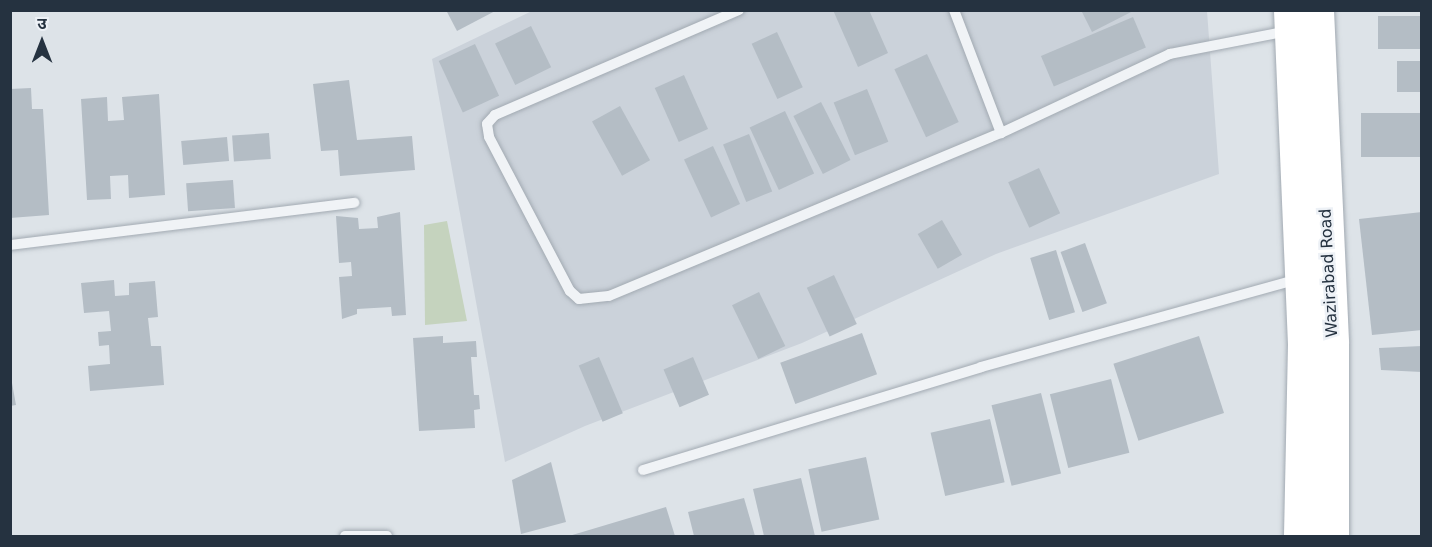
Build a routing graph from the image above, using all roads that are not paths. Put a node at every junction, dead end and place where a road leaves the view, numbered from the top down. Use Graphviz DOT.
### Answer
graph roads {
  1 [pos="739,10"];
  2 [pos="954,10"];
  3 [pos="1317,10"];
  4 [pos="1290,20"];
  5 [pos="1001,133"];
  6 [pos="354,203"];
  7 [pos="10,245"];
  8 [pos="1301,279"];
  9 [pos="643,470"];
  10 [pos="345,537"];
  11 [pos="387,537"];
  12 [pos="1300,537"];
  13 [pos="1332,537"];
  1 -- 5 [label="lane"];
  2 -- 5 [label="lane"];
  3 -- 13 [label="highway, Wazirabad Road"];
  4 -- 5 [label="lane"];
  4 -- 8 [label="highway, Wazirabad Road"];
  6 -- 7 [label="lane"];
  8 -- 9 [label="lane"];
  8 -- 12 [label="highway, Wazirabad Road"];
  10 -- 11 [label="lane"];
}
